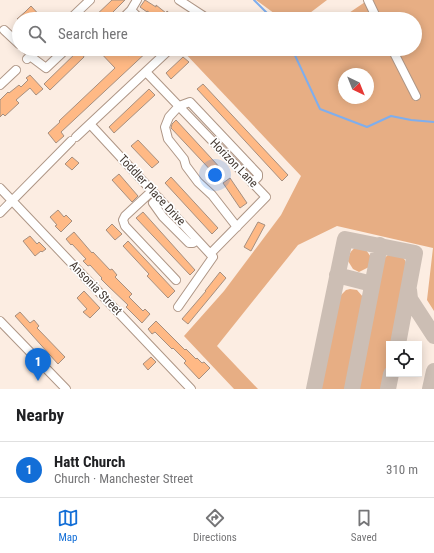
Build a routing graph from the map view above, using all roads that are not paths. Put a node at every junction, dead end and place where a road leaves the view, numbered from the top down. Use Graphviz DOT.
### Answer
graph roads {
  1 [pos="90,0"];
  2 [pos="137,0"];
  3 [pos="178,0"];
  4 [pos="368,0"];
  5 [pos="131,10"];
  6 [pos="77,12"];
  7 [pos="195,12"];
  8 [pos="374,12"];
  9 [pos="4,30"];
  10 [pos="12,37"];
  11 [pos="33,56"];
  12 [pos="59,56"];
  13 [pos="163,56"];
  14 [pos="396,56"];
  15 [pos="16,70"];
  16 [pos="146,72"];
  17 [pos="0,84"];
  18 [pos="416,96"];
  19 [pos="180,106"];
  20 [pos="90,124"];
  21 [pos="0,188"];
  22 [pos="152,191"];
  23 [pos="13,201"];
  24 [pos="0,213"];
  25 [pos="237,227"];
  26 [pos="212,255"];
  27 [pos="176,280"];
  28 [pos="178,307"];
  29 [pos="0,321"];
  30 [pos="66,389"];
  31 [pos="191,389"];
  1 -- 6 [label="street"];
  2 -- 5 [label="street"];
  3 -- 7 [label="street"];
  4 -- 8 [label="street"];
  9 -- 10 [label="street"];
  11 -- 12 [label="street"];
  13 -- 16 [label="street"];
  14 -- 18 [label="street"];
  15 -- 17 [label="street"];
  16 -- 19 [label="street, Horizon Lane"];
  16 -- 20 [label="street"];
  19 -- 25 [label="street"];
  19 -- 25 [label="street, Horizon Lane"];
  20 -- 22 [label="street, Toddler Place Drive"];
  20 -- 23 [label="street"];
  21 -- 23 [label="street, Ansonia Street"];
  22 -- 26 [label="street, Toddler Place Drive"];
  22 -- 27 [label="street"];
  23 -- 24 [label="street"];
  23 -- 31 [label="street, Ansonia Street"];
  25 -- 26 [label="street, Horizon Lane"];
  26 -- 28 [label="street, Horizon Lane"];
  29 -- 30 [label="street"];
}
